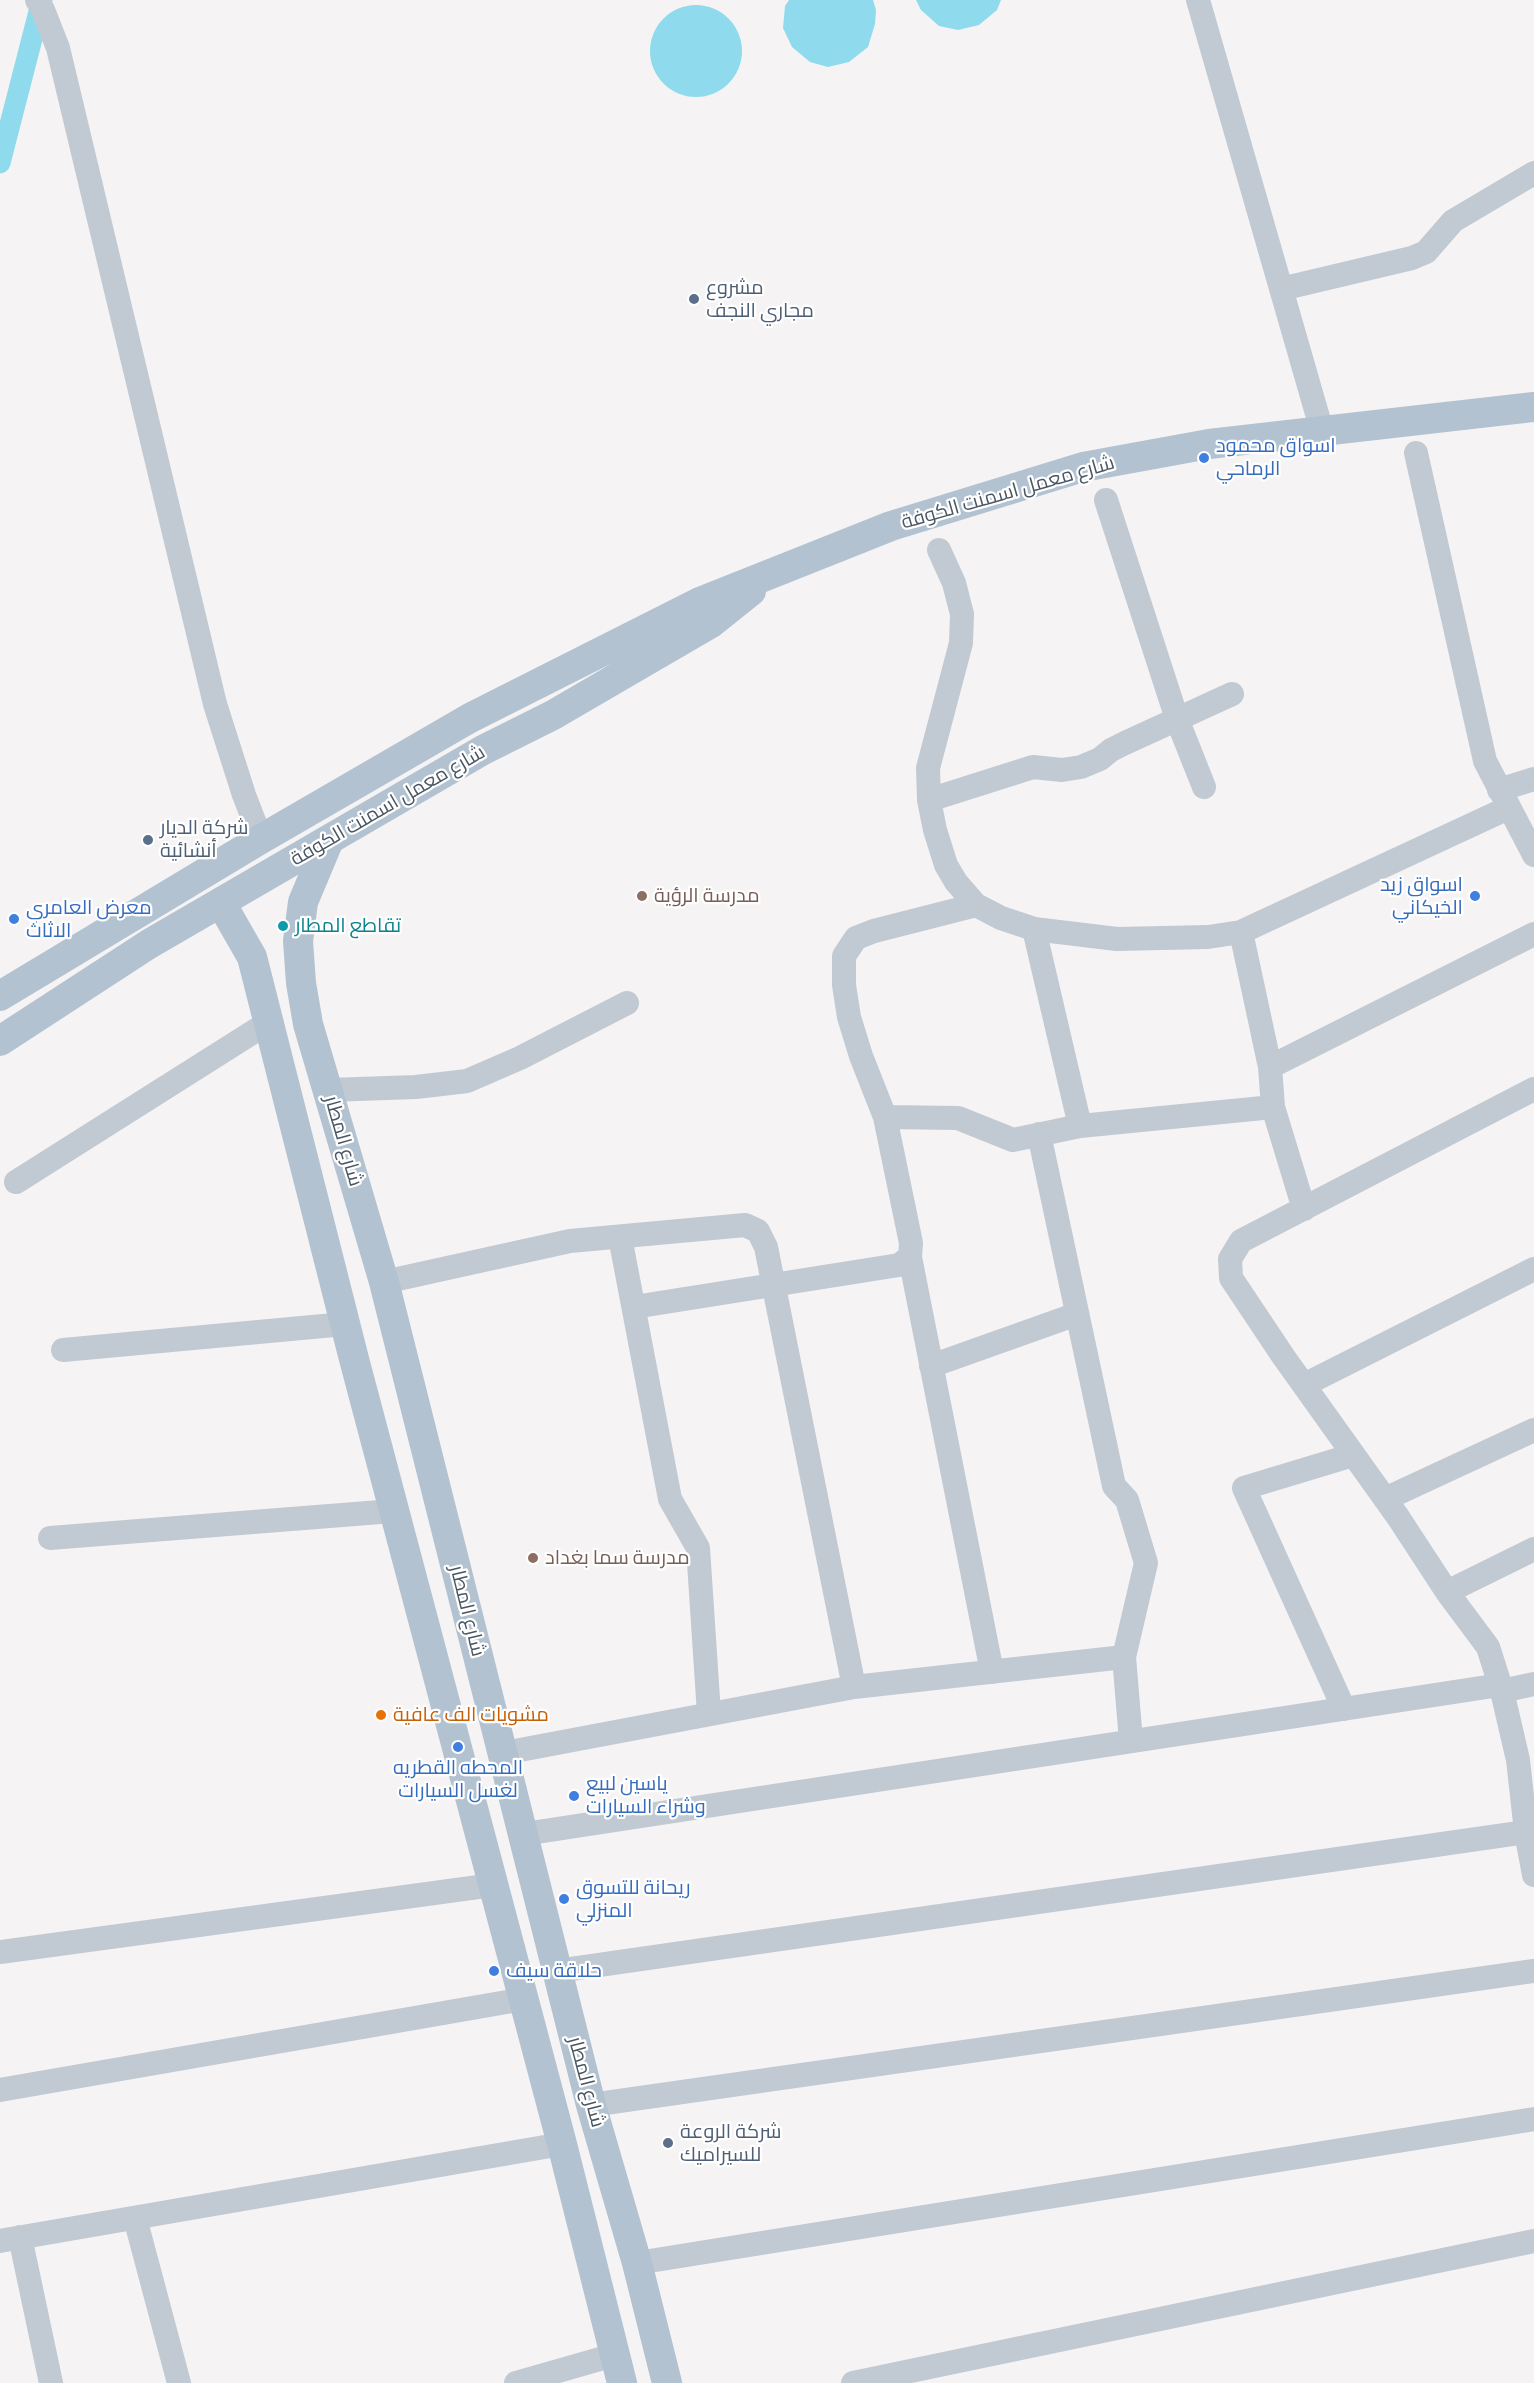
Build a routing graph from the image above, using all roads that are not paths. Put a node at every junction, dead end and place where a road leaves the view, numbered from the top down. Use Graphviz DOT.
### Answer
graph roads {
  1 [pos="37,0"];
  2 [pos="1198,0"];
  3 [pos="1534,173"];
  4 [pos="1281,289"];
  5 [pos="1534,407"];
  6 [pos="1322,431"];
  7 [pos="1416,453"];
  8 [pos="1106,500"];
  9 [pos="939,550"];
  10 [pos="775,572"];
  11 [pos="1232,694"];
  12 [pos="470,718"];
  13 [pos="1177,719"];
  14 [pos="483,750"];
  15 [pos="1534,779"];
  16 [pos="1204,787"];
  17 [pos="1503,799"];
  18 [pos="929,800"];
  19 [pos="261,839"];
  20 [pos="329,840"];
  21 [pos="1534,855"];
  22 [pos="221,903"];
  23 [pos="976,905"];
  24 [pos="1034,929"];
  25 [pos="1241,932"];
  26 [pos="1534,934"];
  27 [pos="0,996"];
  28 [pos="627,1003"];
  29 [pos="269,1022"];
  30 [pos="0,1041"];
  31 [pos="1270,1067"];
  32 [pos="1534,1089"];
  33 [pos="328,1090"];
  34 [pos="1273,1107"];
  35 [pos="885,1117"];
  36 [pos="1080,1126"];
  37 [pos="1039,1134"];
  38 [pos="16,1182"];
  39 [pos="1304,1209"];
  40 [pos="620,1236"];
  41 [pos="910,1257"];
  42 [pos="1534,1269"];
  43 [pos="384,1282"];
  44 [pos="774,1285"];
  45 [pos="634,1307"];
  46 [pos="1077,1314"];
  47 [pos="345,1324"];
  48 [pos="63,1350"];
  49 [pos="931,1366"];
  50 [pos="1304,1386"];
  51 [pos="1534,1430"];
  52 [pos="1353,1455"];
  53 [pos="1385,1499"];
  54 [pos="393,1511"];
  55 [pos="50,1539"];
  56 [pos="1534,1549"];
  57 [pos="1447,1592"];
  58 [pos="1124,1657"];
  59 [pos="992,1672"];
  60 [pos="1534,1684"];
  61 [pos="854,1688"];
  62 [pos="1501,1688"];
  63 [pos="1344,1709"];
  64 [pos="710,1714"];
  65 [pos="1131,1741"];
  66 [pos="504,1753"];
  67 [pos="1526,1832"];
  68 [pos="524,1834"];
  69 [pos="1534,1875"];
  70 [pos="494,1885"];
  71 [pos="544,1911"];
  72 [pos="503,1921"];
  73 [pos="0,1952"];
  74 [pos="1534,1971"];
  75 [pos="561,1985"];
  76 [pos="525,2005"];
  77 [pos="0,2090"];
  78 [pos="591,2105"];
  79 [pos="1534,2119"];
  80 [pos="562,2144"];
  81 [pos="135,2218"];
  82 [pos="10,2239"];
  83 [pos="1534,2241"];
  84 [pos="637,2263"];
  85 [pos="615,2355"];
  86 [pos="51,2383"];
  87 [pos="179,2383"];
  88 [pos="516,2383"];
  89 [pos="622,2383"];
  90 [pos="667,2383"];
  91 [pos="853,2383"];
  1 -- 19 [label="street"];
  2 -- 4 [label="street"];
  3 -- 4 [label="street"];
  4 -- 6 [label="street"];
  5 -- 6 [label="main road, شارع معمل اسمنت الكوفة"];
  6 -- 10 [label="main road, شارع معمل اسمنت الكوفة"];
  7 -- 17 [label="street"];
  8 -- 13 [label="street"];
  9 -- 18 [label="street"];
  10 -- 12 [label="main road, شارع معمل اسمنت الكوفة"];
  10 -- 14 [label="main road, شارع معمل اسمنت الكوفة"];
  11 -- 13 [label="street"];
  12 -- 14 [label="main road"];
  12 -- 19 [label="main road, شارع معمل اسمنت الكوفة"];
  13 -- 16 [label="street"];
  13 -- 18 [label="street"];
  14 -- 20 [label="main road, شارع معمل اسمنت الكوفة"];
  15 -- 17 [label="street"];
  17 -- 21 [label="street"];
  17 -- 25 [label="street"];
  18 -- 23 [label="street"];
  19 -- 27 [label="main road, شارع معمل اسمنت الكوفة"];
  20 -- 22 [label="main road, شارع معمل اسمنت الكوفة"];
  20 -- 33 [label="main road, شارع المطار"];
  22 -- 29 [label="main road, شارع المطار"];
  22 -- 30 [label="main road, شارع معمل اسمنت الكوفة"];
  23 -- 24 [label="street"];
  23 -- 35 [label="street"];
  24 -- 25 [label="street"];
  24 -- 36 [label="street"];
  25 -- 31 [label="street"];
  26 -- 31 [label="street"];
  28 -- 33 [label="street"];
  29 -- 38 [label="street"];
  29 -- 47 [label="main road, شارع المطار"];
  31 -- 34 [label="street"];
  32 -- 39 [label="street"];
  33 -- 43 [label="main road, شارع المطار"];
  34 -- 36 [label="street"];
  34 -- 39 [label="street"];
  35 -- 37 [label="street"];
  35 -- 41 [label="street"];
  36 -- 37 [label="street"];
  37 -- 46 [label="street"];
  39 -- 50 [label="street"];
  40 -- 43 [label="street"];
  40 -- 44 [label="street"];
  40 -- 45 [label="street"];
  41 -- 44 [label="street"];
  41 -- 49 [label="street"];
  42 -- 50 [label="street"];
  43 -- 66 [label="main road, شارع المطار"];
  44 -- 45 [label="street"];
  44 -- 61 [label="street"];
  45 -- 64 [label="street"];
  46 -- 49 [label="street"];
  46 -- 58 [label="street"];
  47 -- 48 [label="street"];
  47 -- 54 [label="main road, شارع المطار"];
  49 -- 59 [label="street"];
  50 -- 52 [label="street"];
  51 -- 53 [label="street"];
  52 -- 53 [label="street"];
  52 -- 63 [label="street"];
  53 -- 57 [label="street"];
  54 -- 55 [label="street"];
  54 -- 70 [label="main road, شارع المطار"];
  56 -- 57 [label="street"];
  57 -- 62 [label="street"];
  58 -- 59 [label="street"];
  58 -- 65 [label="street"];
  59 -- 61 [label="street"];
  60 -- 62 [label="street"];
  61 -- 64 [label="street"];
  62 -- 63 [label="street"];
  62 -- 67 [label="street"];
  63 -- 65 [label="street"];
  64 -- 66 [label="street"];
  65 -- 68 [label="street"];
  66 -- 68 [label="main road, شارع المطار"];
  67 -- 69 [label="street"];
  67 -- 75 [label="street"];
  68 -- 71 [label="main road, شارع المطار"];
  70 -- 72 [label="main road, شارع المطار"];
  70 -- 73 [label="street"];
  71 -- 72 [label="main road"];
  71 -- 75 [label="main road, شارع المطار"];
  72 -- 76 [label="main road, شارع المطار"];
  74 -- 78 [label="street"];
  75 -- 76 [label="main road"];
  75 -- 78 [label="main road, شارع المطار"];
  76 -- 77 [label="street"];
  76 -- 80 [label="main road, شارع المطار"];
  78 -- 84 [label="main road, شارع المطار"];
  79 -- 84 [label="street"];
  80 -- 81 [label="street"];
  80 -- 85 [label="main road, شارع المطار"];
  81 -- 82 [label="street"];
  81 -- 87 [label="street"];
  82 -- 86 [label="street"];
  83 -- 91 [label="street"];
  84 -- 90 [label="main road, شارع المطار"];
  85 -- 88 [label="street"];
  85 -- 89 [label="main road, شارع المطار"];
}
